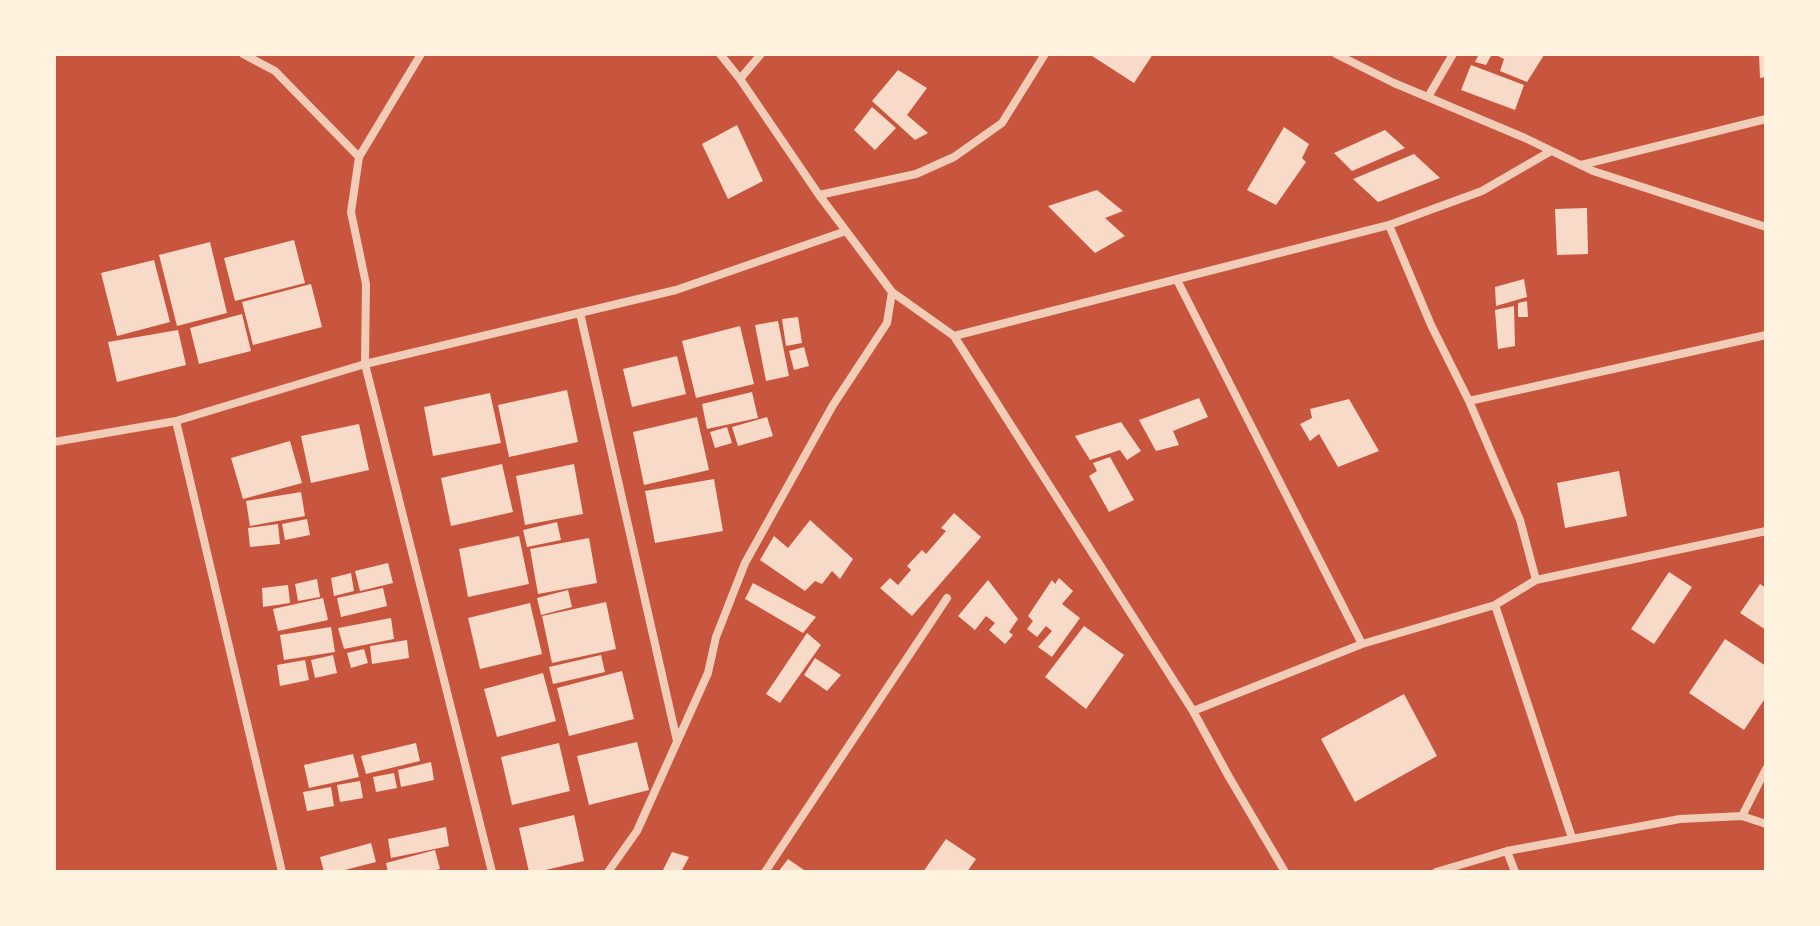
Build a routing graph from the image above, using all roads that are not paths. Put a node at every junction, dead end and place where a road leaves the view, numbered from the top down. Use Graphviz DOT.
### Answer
graph roads {
  1 [pos="243,54"];
  2 [pos="421,54"];
  3 [pos="720,54"];
  4 [pos="761,54"];
  5 [pos="1045,54"];
  6 [pos="1336,54"];
  7 [pos="1453,54"];
  8 [pos="740,79"];
  9 [pos="1428,97"];
  10 [pos="1766,119"];
  11 [pos="1551,151"];
  12 [pos="359,157"];
  13 [pos="1581,165"];
  14 [pos="819,195"];
  15 [pos="1389,225"];
  16 [pos="1766,227"];
  17 [pos="846,231"];
  18 [pos="1177,280"];
  19 [pos="892,292"];
  20 [pos="580,313"];
  21 [pos="1766,335"];
  22 [pos="954,336"];
  23 [pos="365,364"];
  24 [pos="1469,401"];
  25 [pos="176,421"];
  26 [pos="54,442"];
  27 [pos="1766,531"];
  28 [pos="1536,580"];
  29 [pos="947,598"];
  30 [pos="1495,605"];
  31 [pos="1362,644"];
  32 [pos="1193,711"];
  33 [pos="677,742"];
  34 [pos="1766,769"];
  35 [pos="1742,816"];
  36 [pos="1766,824"];
  37 [pos="1572,838"];
  38 [pos="1507,851"];
  39 [pos="282,872"];
  40 [pos="492,872"];
  41 [pos="608,872"];
  42 [pos="765,872"];
  43 [pos="1285,872"];
  44 [pos="1436,872"];
  45 [pos="1515,872"];
  1 -- 12 [label="street"];
  2 -- 12 [label="street"];
  3 -- 8 [label="street"];
  4 -- 8 [label="street"];
  5 -- 14 [label="street"];
  6 -- 9 [label="street"];
  7 -- 9 [label="street"];
  8 -- 14 [label="street"];
  9 -- 11 [label="street"];
  10 -- 13 [label="street"];
  11 -- 13 [label="street"];
  11 -- 15 [label="street"];
  12 -- 23 [label="street"];
  13 -- 16 [label="street"];
  14 -- 17 [label="street"];
  15 -- 18 [label="street"];
  15 -- 24 [label="street"];
  17 -- 19 [label="street"];
  17 -- 20 [label="street"];
  18 -- 22 [label="street"];
  18 -- 31 [label="street"];
  19 -- 22 [label="street"];
  19 -- 33 [label="street"];
  20 -- 23 [label="street"];
  20 -- 33 [label="street"];
  21 -- 24 [label="street"];
  22 -- 32 [label="street"];
  23 -- 25 [label="street"];
  23 -- 40 [label="street"];
  24 -- 28 [label="street"];
  25 -- 26 [label="street"];
  25 -- 39 [label="street"];
  27 -- 28 [label="street"];
  28 -- 30 [label="street"];
  29 -- 42 [label="street"];
  30 -- 31 [label="street"];
  30 -- 37 [label="street"];
  31 -- 32 [label="street"];
  32 -- 43 [label="street"];
  33 -- 41 [label="street"];
  34 -- 35 [label="street"];
  35 -- 36 [label="street"];
  35 -- 37 [label="street"];
  37 -- 38 [label="street"];
  38 -- 44 [label="street"];
  38 -- 45 [label="street"];
}
